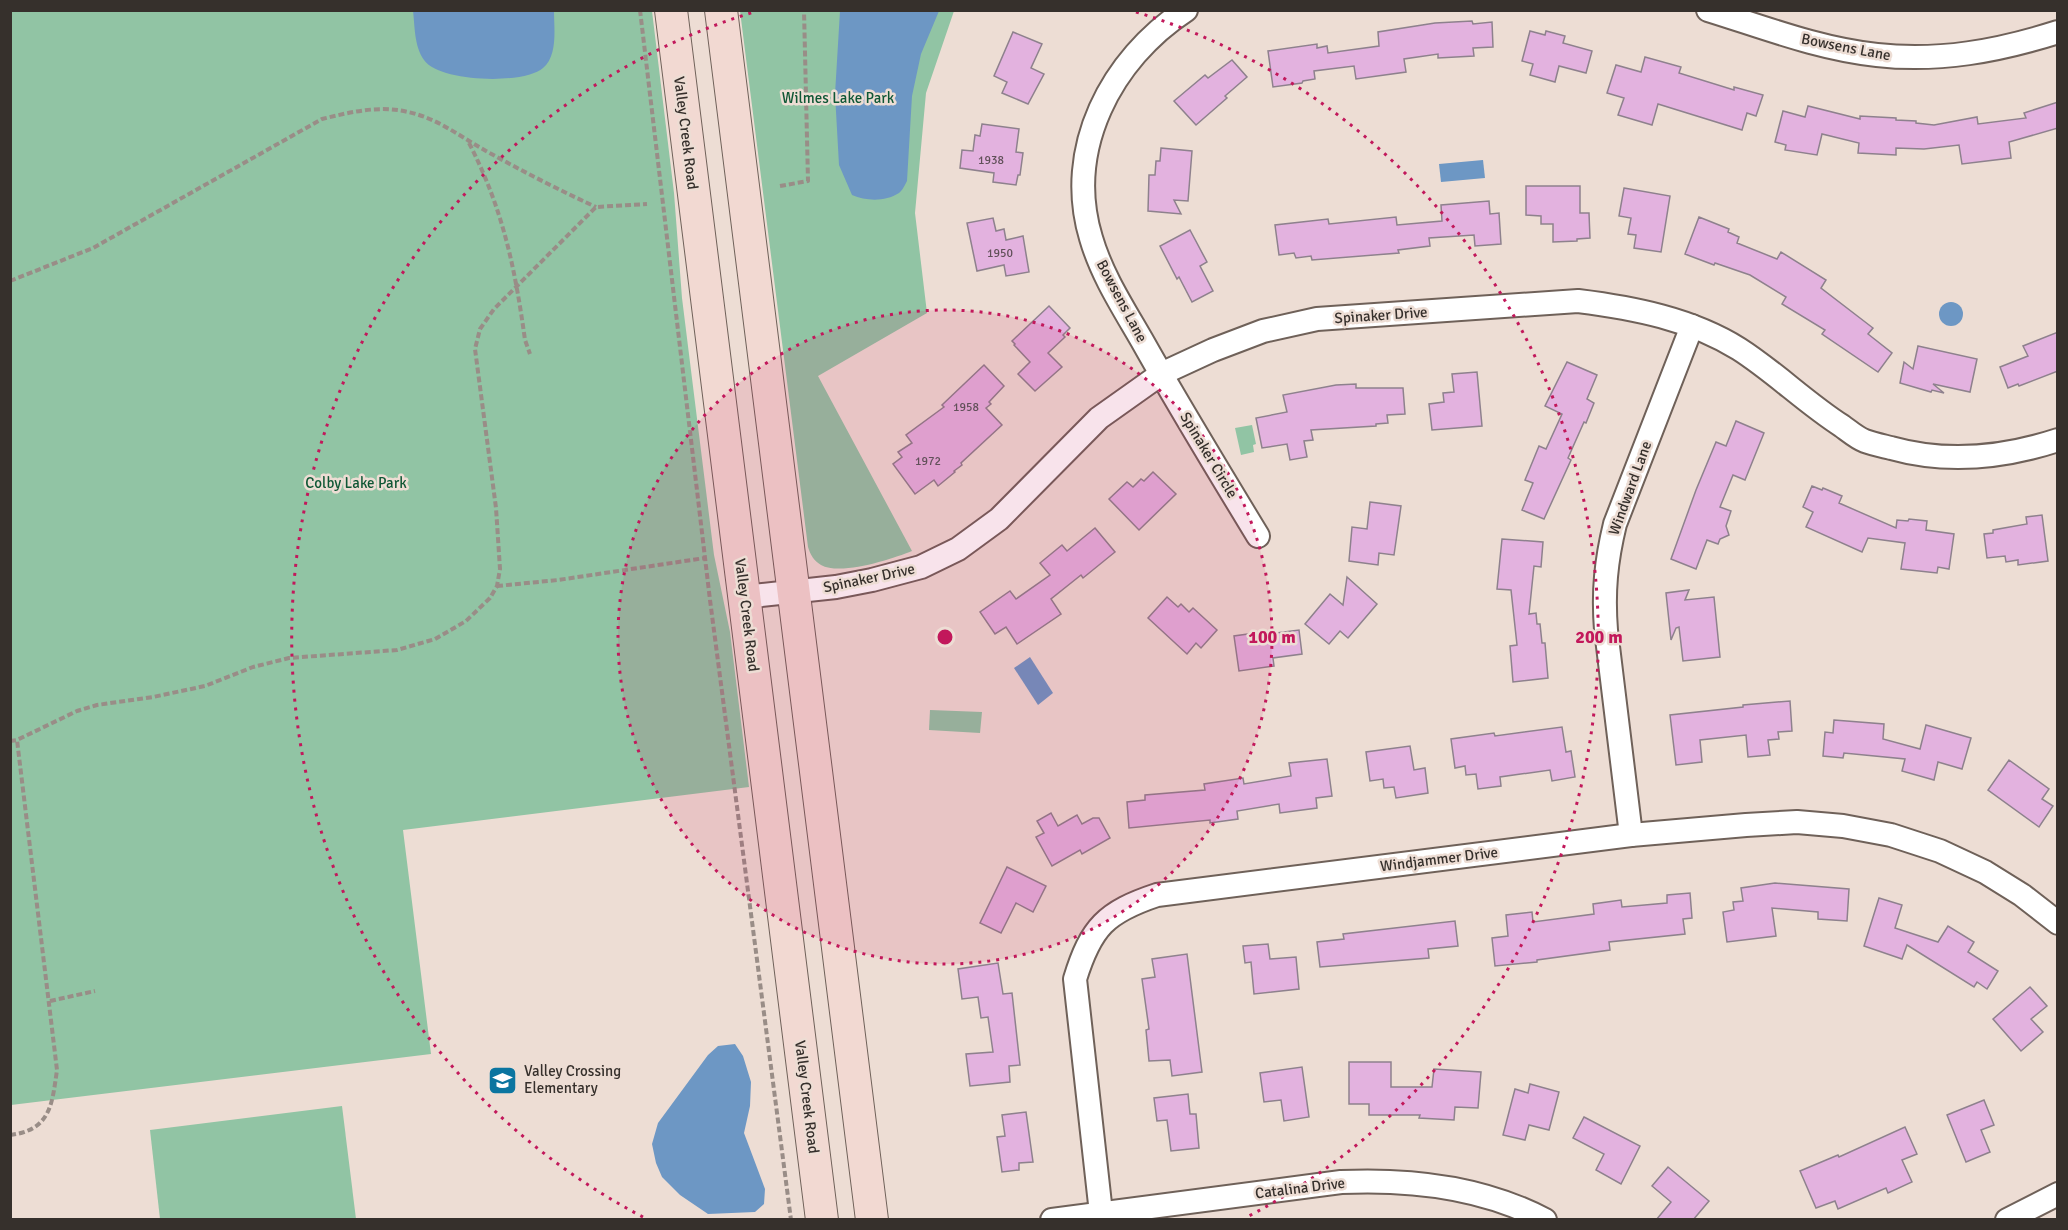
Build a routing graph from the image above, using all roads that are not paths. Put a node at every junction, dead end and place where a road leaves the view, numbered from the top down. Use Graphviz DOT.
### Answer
graph roads {
  1 [pos="671,10"];
  2 [pos="721,10"];
  3 [pos="1186,10"];
  4 [pos="1708,10"];
  5 [pos="2058,32"];
  6 [pos="1692,326"];
  7 [pos="1161,374"];
  8 [pos="2058,440"];
  9 [pos="1258,536"];
  10 [pos="793,592"];
  11 [pos="744,597"];
  12 [pos="1631,835"];
  13 [pos="2058,923"];
  14 [pos="2058,1194"];
  15 [pos="1101,1214"];
  16 [pos="822,1220"];
  17 [pos="872,1220"];
  18 [pos="1052,1220"];
  19 [pos="1545,1220"];
  20 [pos="2007,1220"];
  1 -- 11 [label="main road, Valley Creek Road"];
  2 -- 10 [label="main road"];
  3 -- 7 [label="street, Bowsens Lane"];
  4 -- 5 [label="street, Bowsens Lane"];
  6 -- 7 [label="street, Spinaker Drive"];
  6 -- 8 [label="street, Spinaker Drive"];
  6 -- 12 [label="street, Windward Lane"];
  7 -- 9 [label="street, Spinaker Circle"];
  7 -- 10 [label="street, Spinaker Drive"];
  10 -- 11 [label="street, Spinaker Drive"];
  10 -- 17 [label="main road"];
  11 -- 16 [label="main road, Valley Creek Road"];
  12 -- 13 [label="street, Windjammer Drive"];
  12 -- 15 [label="street, Windjammer Drive"];
  14 -- 20 [label="street"];
  15 -- 18 [label="street, Catalina Drive"];
  15 -- 19 [label="street, Catalina Drive"];
}
